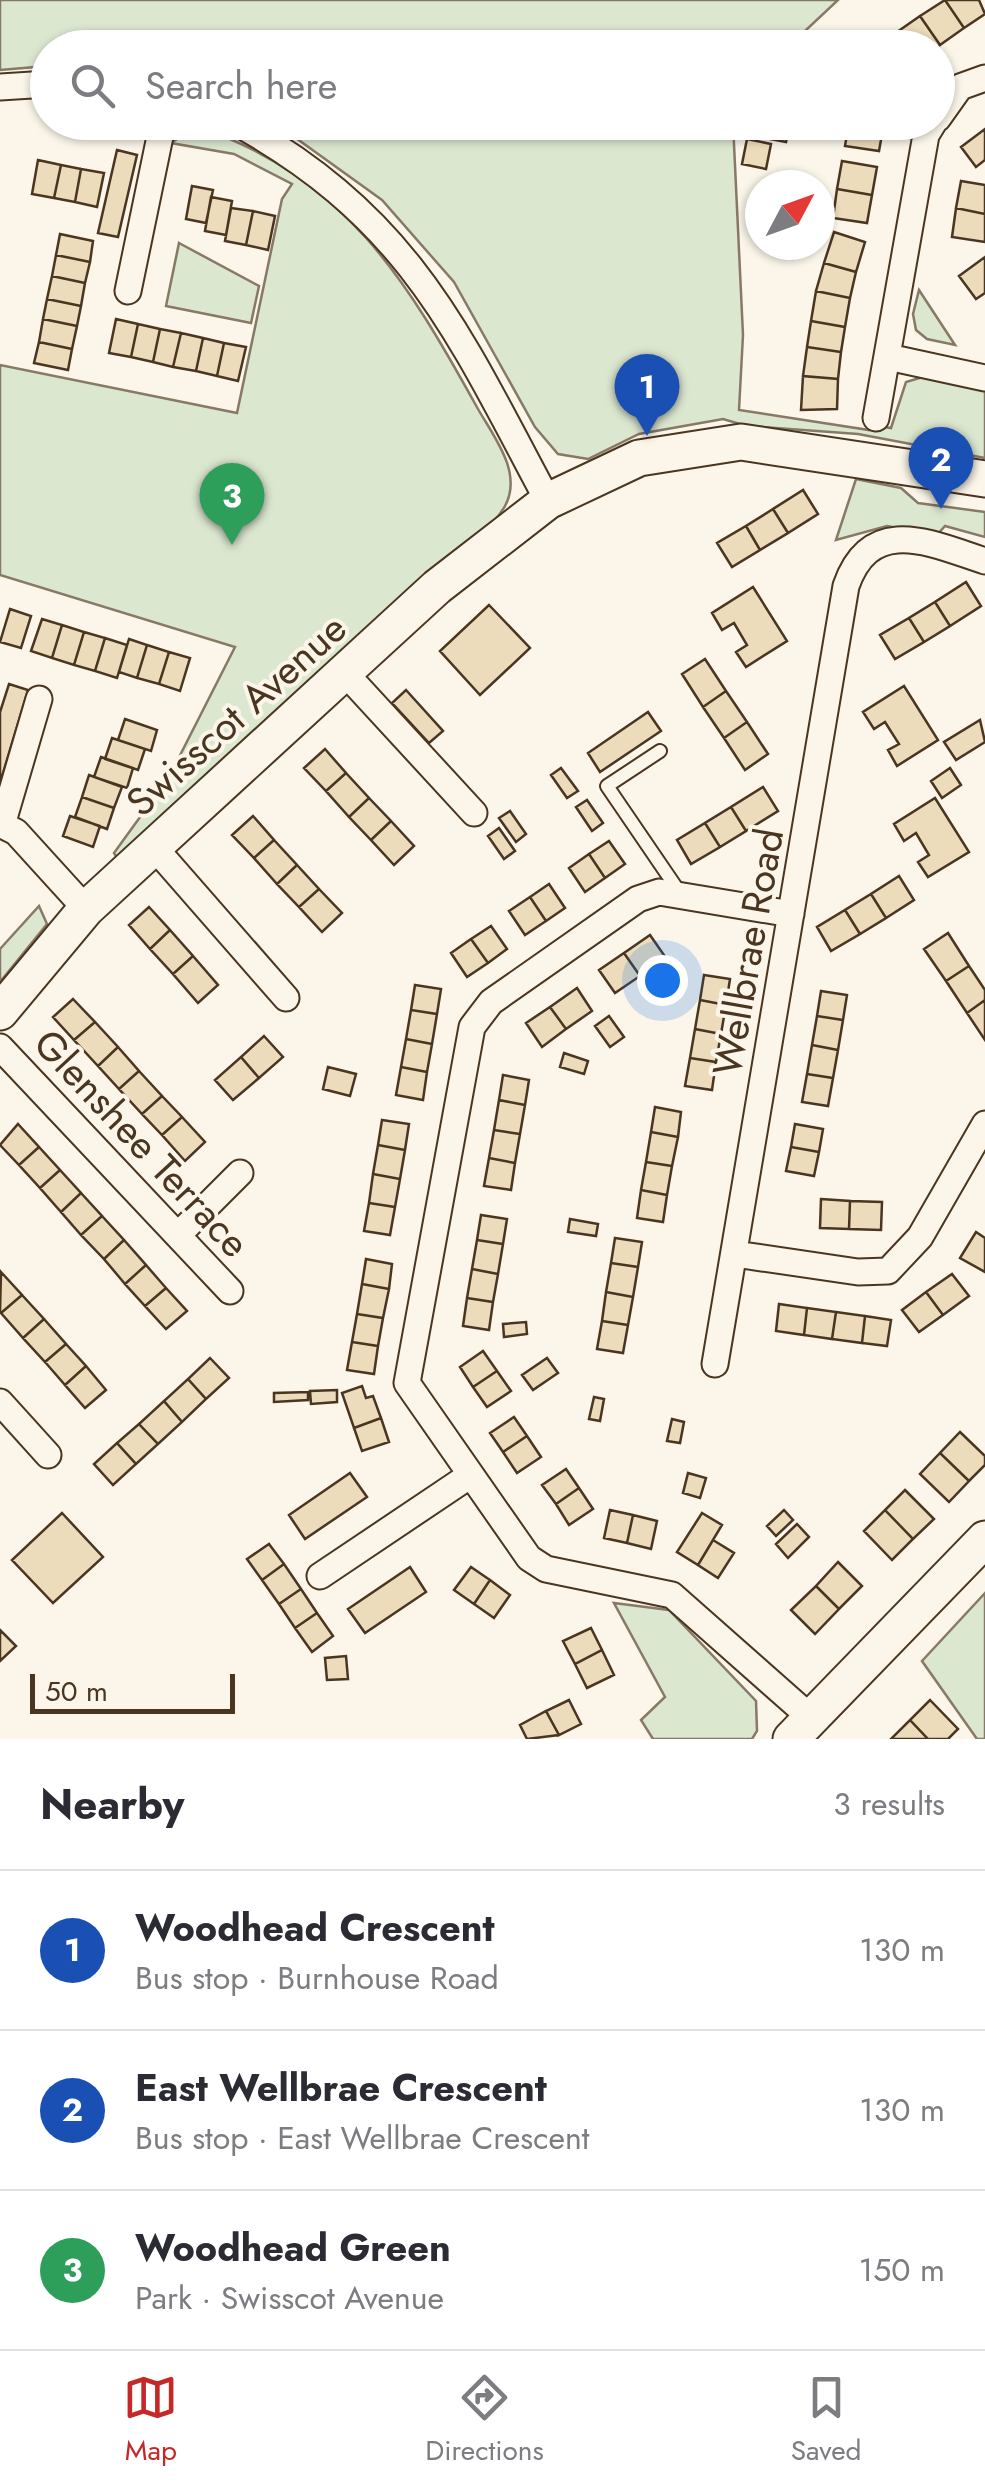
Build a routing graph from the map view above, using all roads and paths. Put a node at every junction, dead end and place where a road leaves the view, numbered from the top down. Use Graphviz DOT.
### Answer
graph roads {
  1 [pos="985,78"];
  2 [pos="30,85"];
  3 [pos="0,87"];
  4 [pos="955,93"];
  5 [pos="158,140"];
  6 [pos="263,140"];
  7 [pos="925,140"];
  8 [pos="128,291"];
  9 [pos="888,357"];
  10 [pos="985,378"];
  11 [pos="876,418"];
  12 [pos="985,479"];
  13 [pos="548,501"];
  14 [pos="985,561"];
  15 [pos="346,674"];
  16 [pos="39,698"];
  17 [pos="660,751"];
  18 [pos="474,813"];
  19 [pos="1,824"];
  20 [pos="154,847"];
  21 [pos="683,897"];
  22 [pos="86,909"];
  23 [pos="792,914"];
  24 [pos="286,998"];
  25 [pos="0,1012"];
  26 [pos="0,1047"];
  27 [pos="985,1124"];
  28 [pos="240,1174"];
  29 [pos="179,1234"];
  30 [pos="736,1254"];
  31 [pos="230,1291"];
  32 [pos="714,1364"];
  33 [pos="0,1402"];
  34 [pos="48,1455"];
  35 [pos="469,1476"];
  36 [pos="985,1539"];
  37 [pos="320,1576"];
  38 [pos="801,1728"];
  1 -- 4 [label="street"];
  2 -- 3 [label="street"];
  5 -- 8 [label="street"];
  6 -- 13 [label="street"];
  7 -- 9 [label="street"];
  9 -- 10 [label="street"];
  9 -- 11 [label="street"];
  12 -- 13 [label="street, Swisscot Avenue"];
  13 -- 15 [label="street, Swisscot Avenue"];
  14 -- 23 [label="street, Wellbrae Road"];
  15 -- 18 [label="street"];
  15 -- 20 [label="street, Swisscot Avenue"];
  16 -- 19 [label="street"];
  17 -- 21 [label="lane"];
  19 -- 22 [label="street"];
  20 -- 22 [label="street, Swisscot Avenue"];
  20 -- 24 [label="street"];
  21 -- 23 [label="street"];
  21 -- 35 [label="street"];
  22 -- 25 [label="street, Swisscot Avenue"];
  23 -- 30 [label="street, Wellbrae Road"];
  26 -- 29 [label="street, Glenshee Terrace"];
  27 -- 30 [label="street"];
  28 -- 29 [label="street"];
  29 -- 31 [label="street, Glenshee Terrace"];
  30 -- 32 [label="street, Wellbrae Road"];
  33 -- 34 [label="street"];
  35 -- 37 [label="street"];
  35 -- 38 [label="street"];
  36 -- 38 [label="street"];
}
